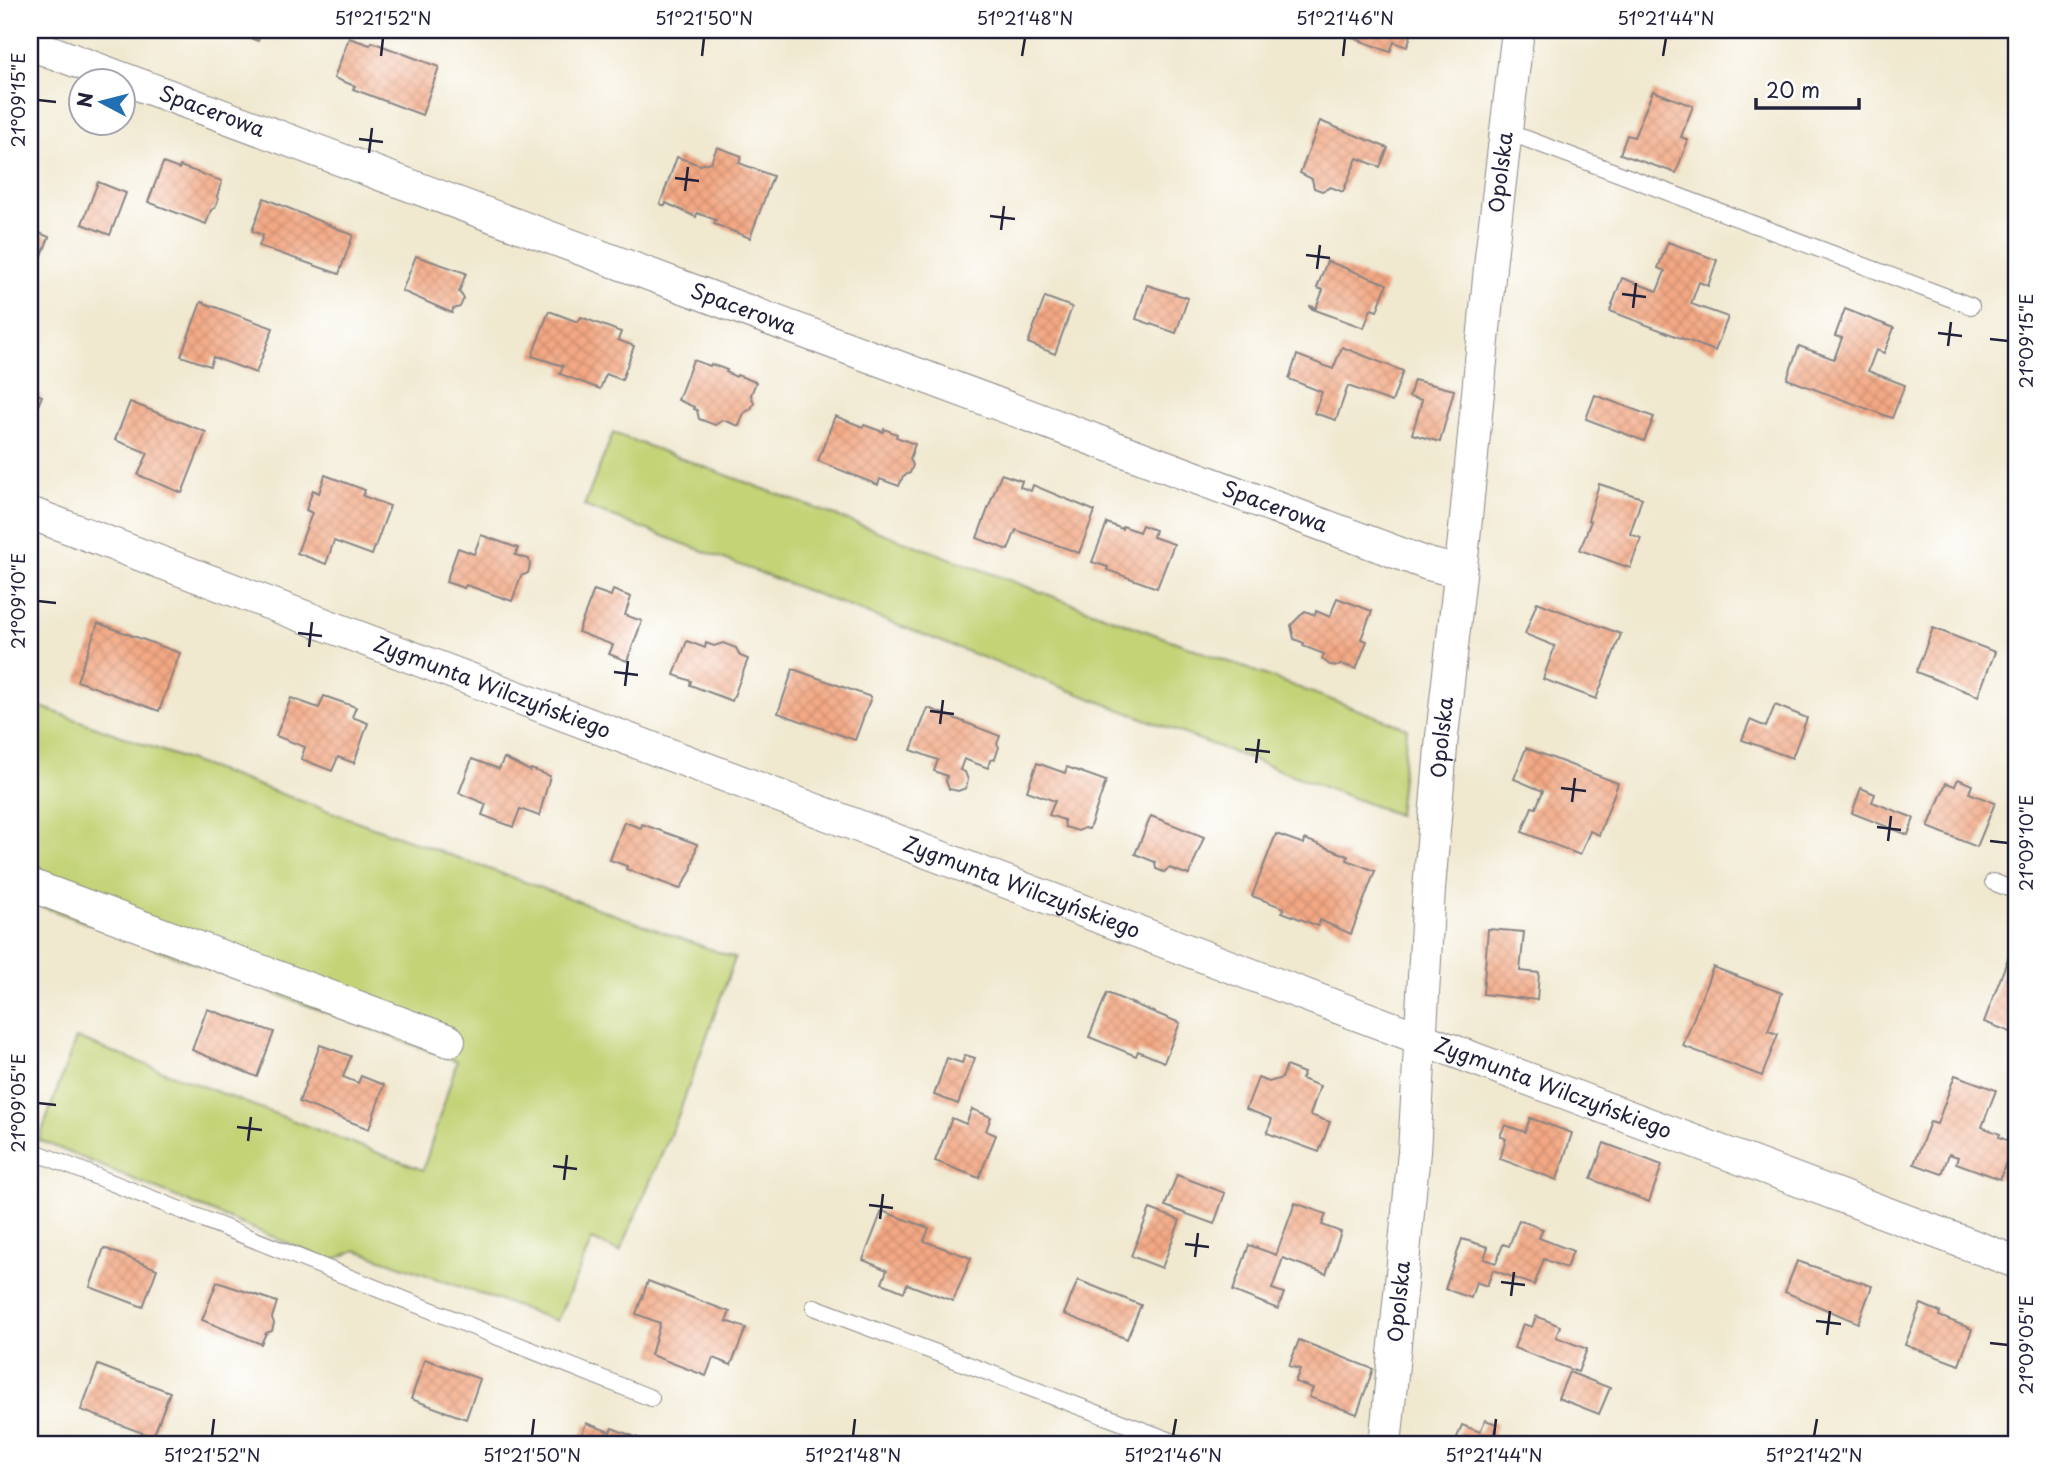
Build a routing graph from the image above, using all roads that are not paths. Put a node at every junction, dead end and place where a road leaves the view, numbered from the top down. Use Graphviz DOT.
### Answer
graph roads {
  1 [pos="1518,30"];
  2 [pos="30,44"];
  3 [pos="1506,134"];
  4 [pos="1971,306"];
  5 [pos="30,513"];
  6 [pos="1460,572"];
  7 [pos="1993,882"];
  8 [pos="30,885"];
  9 [pos="2016,891"];
  10 [pos="1421,1038"];
  11 [pos="449,1041"];
  12 [pos="30,1150"];
  13 [pos="2016,1262"];
  14 [pos="814,1307"];
  15 [pos="651,1398"];
  16 [pos="1182,1445"];
  17 [pos="1385,1445"];
  1 -- 3 [label="street, Opolska"];
  2 -- 6 [label="street, Spacerowa"];
  3 -- 4 [label="lane"];
  3 -- 6 [label="street, Opolska"];
  5 -- 10 [label="street, Zygmunta Wilczyńskiego"];
  6 -- 10 [label="street, Opolska"];
  7 -- 9 [label="lane"];
  8 -- 11 [label="street"];
  10 -- 13 [label="street, Zygmunta Wilczyńskiego"];
  10 -- 17 [label="street, Opolska"];
  12 -- 15 [label="lane"];
  14 -- 16 [label="lane"];
}
